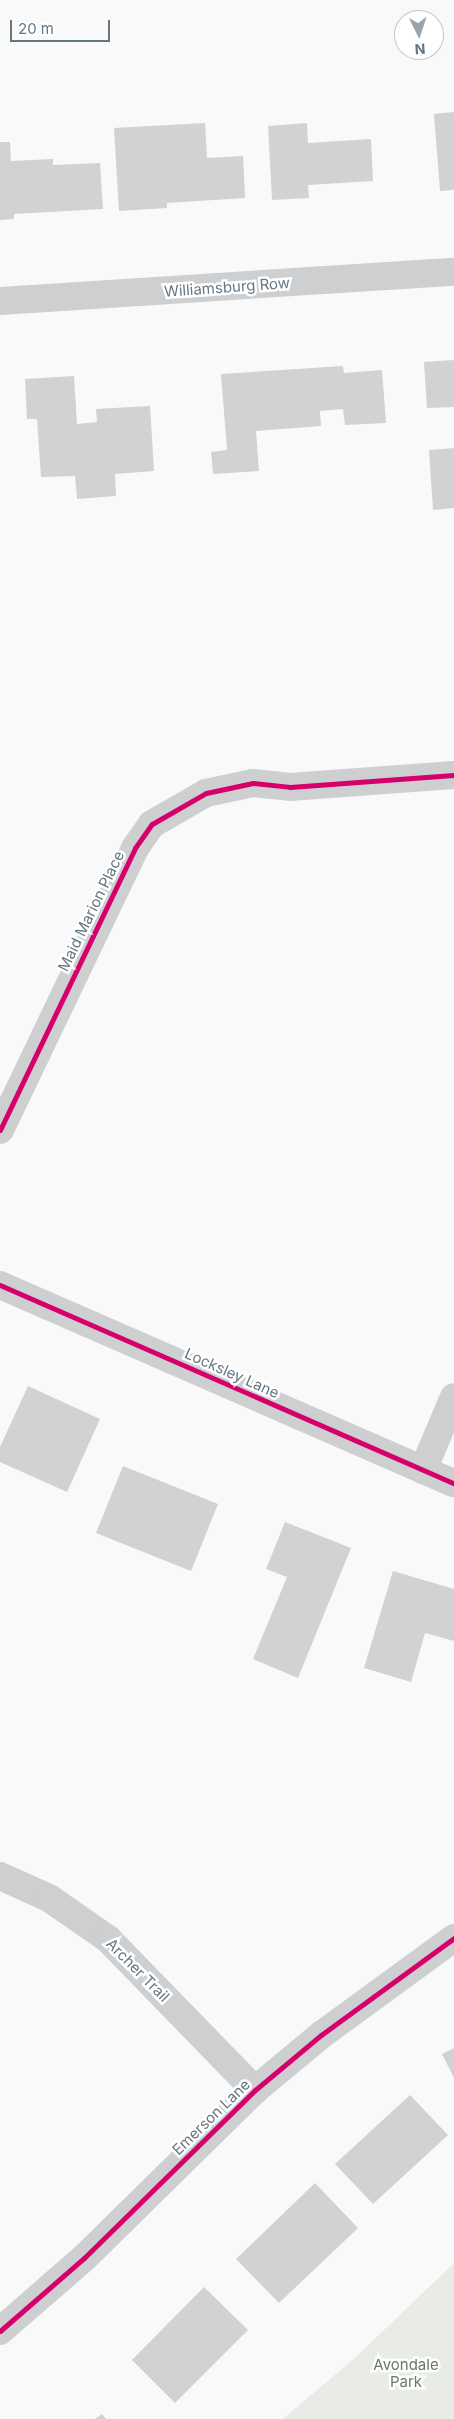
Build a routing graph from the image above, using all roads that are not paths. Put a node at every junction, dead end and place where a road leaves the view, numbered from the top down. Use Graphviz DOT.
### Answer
graph roads {
  1 [pos="454,272"];
  2 [pos="0,301"];
  3 [pos="454,775"];
  4 [pos="0,1130"];
  5 [pos="0,1285"];
  6 [pos="454,1397"];
  7 [pos="423,1470"];
  8 [pos="454,1483"];
  9 [pos="0,1876"];
  10 [pos="454,1938"];
  11 [pos="255,2090"];
  12 [pos="0,2331"];
  1 -- 2 [label="street, Williamsburg Row"];
  3 -- 4 [label="street, Maid Marion Place"];
  5 -- 7 [label="street, Locksley Lane"];
  6 -- 7 [label="street"];
  7 -- 8 [label="street, Locksley Lane"];
  9 -- 11 [label="street, Archer Trail"];
  10 -- 11 [label="street, Emerson Lane"];
  11 -- 12 [label="street, Emerson Lane"];
}
